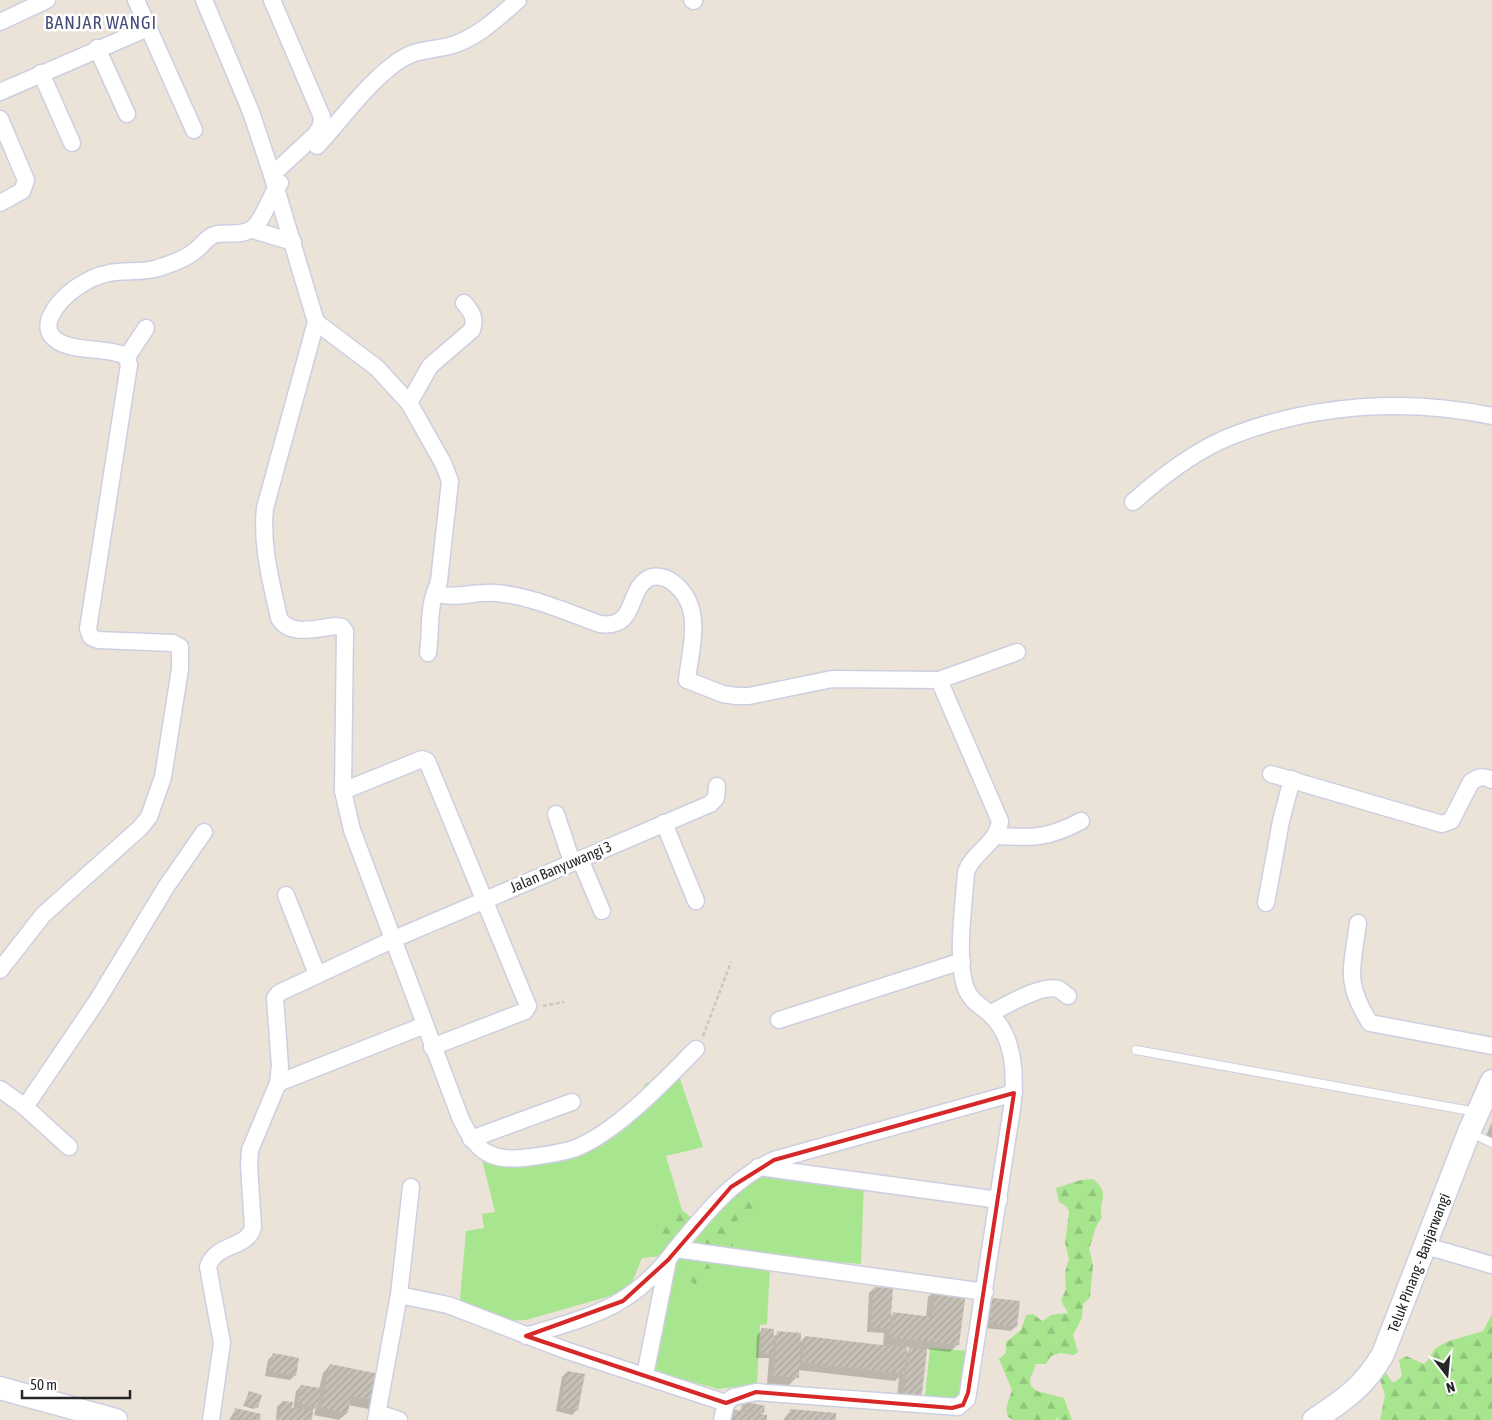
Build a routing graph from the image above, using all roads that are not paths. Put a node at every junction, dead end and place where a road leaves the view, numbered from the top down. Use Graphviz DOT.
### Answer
graph roads {
  1 [pos="46,0"];
  2 [pos="136,0"];
  3 [pos="204,0"];
  4 [pos="272,0"];
  5 [pos="518,0"];
  6 [pos="0,22"];
  7 [pos="148,28"];
  8 [pos="97,48"];
  9 [pos="41,73"];
  10 [pos="0,92"];
  11 [pos="127,114"];
  12 [pos="0,119"];
  13 [pos="194,130"];
  14 [pos="72,143"];
  15 [pos="274,181"];
  16 [pos="0,203"];
  17 [pos="253,230"];
  18 [pos="293,242"];
  19 [pos="464,303"];
  20 [pos="316,322"];
  21 [pos="146,328"];
  22 [pos="127,357"];
  23 [pos="409,403"];
  24 [pos="1492,416"];
  25 [pos="1133,502"];
  26 [pos="435,593"];
  27 [pos="1017,652"];
  28 [pos="428,654"];
  29 [pos="939,680"];
  30 [pos="1271,774"];
  31 [pos="1292,779"];
  32 [pos="1492,780"];
  33 [pos="717,786"];
  34 [pos="343,791"];
  35 [pos="556,814"];
  36 [pos="1081,821"];
  37 [pos="664,823"];
  38 [pos="204,832"];
  39 [pos="996,836"];
  40 [pos="576,861"];
  41 [pos="286,895"];
  42 [pos="484,900"];
  43 [pos="696,901"];
  44 [pos="1266,903"];
  45 [pos="602,911"];
  46 [pos="1358,922"];
  47 [pos="394,939"];
  48 [pos="962,961"];
  49 [pos="0,970"];
  50 [pos="317,974"];
  51 [pos="1068,996"];
  52 [pos="990,1014"];
  53 [pos="779,1020"];
  54 [pos="425,1026"];
  55 [pos="1492,1046"];
  56 [pos="432,1047"];
  57 [pos="696,1049"];
  58 [pos="1136,1050"];
  59 [pos="1492,1081"];
  60 [pos="278,1083"];
  61 [pos="0,1089"];
  62 [pos="1014,1093"];
  63 [pos="572,1102"];
  64 [pos="25,1107"];
  65 [pos="1473,1123"];
  66 [pos="471,1139"];
  67 [pos="1492,1143"];
  68 [pos="69,1147"];
  69 [pos="758,1167"];
  70 [pos="411,1187"];
  71 [pos="999,1200"];
  72 [pos="1426,1246"];
  73 [pos="672,1255"];
  74 [pos="1492,1265"];
  75 [pos="985,1292"];
  76 [pos="399,1295"];
  77 [pos="526,1336"];
  78 [pos="645,1376"];
  79 [pos="0,1388"];
  80 [pos="726,1403"];
  81 [pos="72,1413"];
  82 [pos="377,1416"];
  83 [pos="116,1420"];
  84 [pos="211,1420"];
  85 [pos="399,1420"];
  86 [pos="722,1420"];
  87 [pos="1314,1420"];
  1 -- 6 [label="street"];
  2 -- 7 [label="street"];
  3 -- 15 [label="street"];
  4 -- 15 [label="street"];
  5 -- 15 [label="street"];
  7 -- 8 [label="street"];
  7 -- 13 [label="street"];
  8 -- 9 [label="street"];
  8 -- 11 [label="street"];
  9 -- 10 [label="street"];
  9 -- 14 [label="street"];
  12 -- 16 [label="street"];
  15 -- 17 [label="street"];
  15 -- 18 [label="street"];
  17 -- 18 [label="street"];
  17 -- 22 [label="street"];
  18 -- 20 [label="street"];
  19 -- 23 [label="street"];
  20 -- 23 [label="street"];
  20 -- 34 [label="street"];
  21 -- 22 [label="street"];
  22 -- 49 [label="street"];
  23 -- 26 [label="street"];
  24 -- 25 [label="street"];
  26 -- 28 [label="street"];
  26 -- 29 [label="street"];
  27 -- 29 [label="street"];
  29 -- 39 [label="street"];
  30 -- 31 [label="street"];
  31 -- 32 [label="street"];
  31 -- 44 [label="street"];
  33 -- 37 [label="street, Jalan Banyuwangi 3"];
  34 -- 42 [label="street"];
  34 -- 47 [label="street"];
  35 -- 40 [label="street"];
  36 -- 39 [label="street"];
  37 -- 40 [label="street, Jalan Banyuwangi 3"];
  37 -- 43 [label="street"];
  38 -- 64 [label="street"];
  39 -- 48 [label="street"];
  40 -- 42 [label="street, Jalan Banyuwangi 3"];
  40 -- 45 [label="street"];
  41 -- 50 [label="street"];
  42 -- 47 [label="street, Jalan Banyuwangi 3"];
  42 -- 56 [label="street"];
  46 -- 55 [label="street"];
  47 -- 50 [label="street, Jalan Banyuwangi 3"];
  47 -- 54 [label="street"];
  48 -- 52 [label="street"];
  48 -- 53 [label="street"];
  50 -- 60 [label="street, Jalan Banyuwangi 3"];
  51 -- 52 [label="street"];
  52 -- 62 [label="street"];
  54 -- 56 [label="street"];
  54 -- 60 [label="street"];
  56 -- 66 [label="street"];
  57 -- 66 [label="street"];
  58 -- 65 [label="lane"];
  59 -- 65 [label="main road, Teluk Pinang - Banjarwangi"];
  60 -- 84 [label="street"];
  61 -- 64 [label="street"];
  62 -- 69 [label="street"];
  62 -- 71 [label="street"];
  63 -- 66 [label="street"];
  64 -- 68 [label="street"];
  65 -- 67 [label="lane"];
  65 -- 72 [label="main road, Teluk Pinang - Banjarwangi"];
  69 -- 71 [label="street"];
  69 -- 73 [label="street"];
  70 -- 76 [label="street"];
  71 -- 75 [label="street"];
  72 -- 74 [label="street"];
  72 -- 87 [label="main road, Teluk Pinang - Banjarwangi"];
  73 -- 75 [label="street"];
  73 -- 77 [label="street"];
  73 -- 78 [label="street"];
  75 -- 80 [label="street"];
  76 -- 77 [label="street"];
  76 -- 82 [label="street"];
  77 -- 78 [label="street"];
  78 -- 80 [label="street"];
  79 -- 81 [label="main road"];
  80 -- 86 [label="street"];
  81 -- 83 [label="main road"];
  82 -- 85 [label="street"];
}
